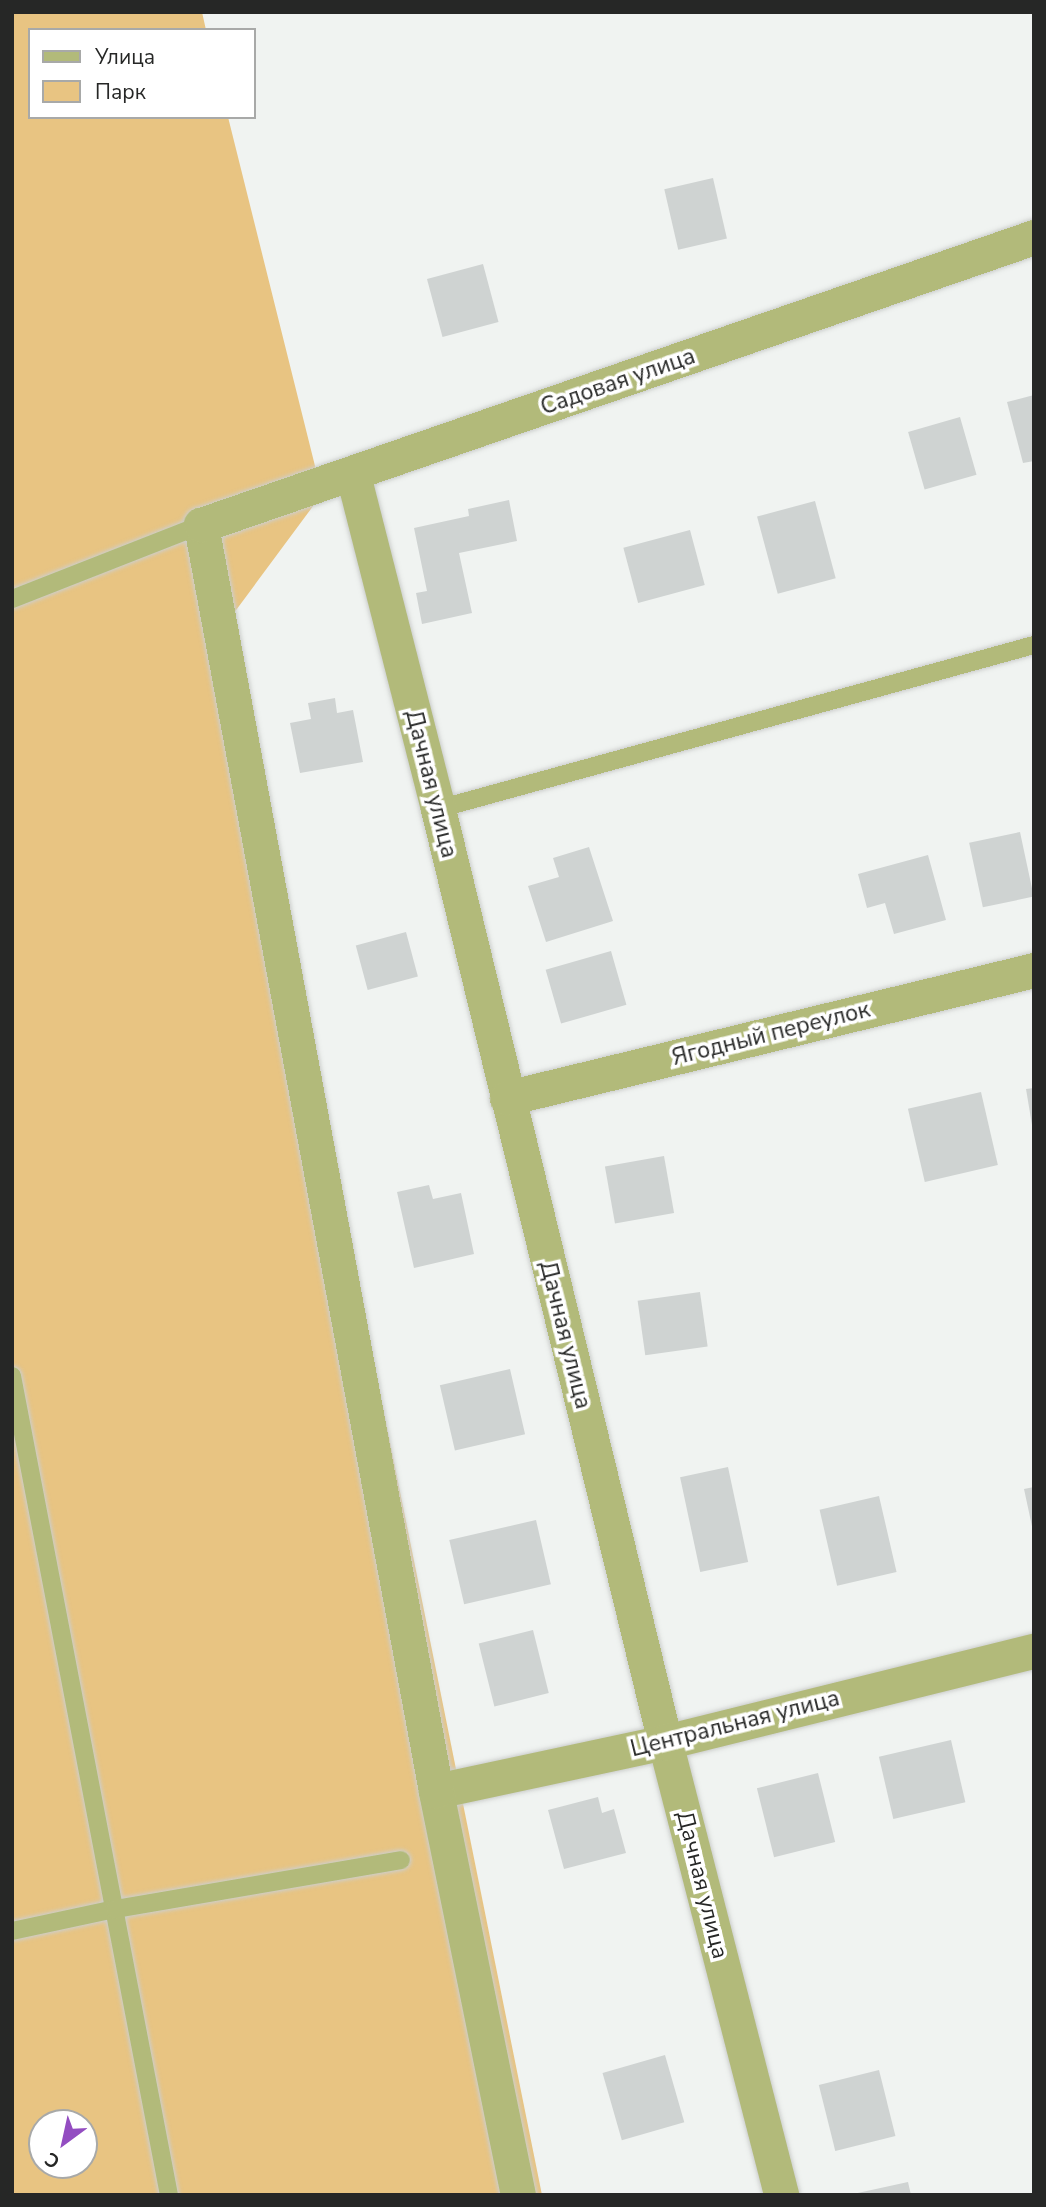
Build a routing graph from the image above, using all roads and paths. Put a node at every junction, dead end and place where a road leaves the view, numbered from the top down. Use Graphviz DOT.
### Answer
graph roads {
  1 [pos="1034,237"];
  2 [pos="353,475"];
  3 [pos="201,525"];
  4 [pos="12,599"];
  5 [pos="1034,645"];
  6 [pos="438,809"];
  7 [pos="1034,970"];
  8 [pos="507,1098"];
  9 [pos="12,1376"];
  10 [pos="1034,1651"];
  11 [pos="665,1742"];
  12 [pos="436,1791"];
  13 [pos="401,1860"];
  14 [pos="115,1909"];
  15 [pos="12,1931"];
  16 [pos="169,2195"];
  17 [pos="518,2195"];
  18 [pos="781,2195"];
  1 -- 2 [label="street, Садовая улица"];
  2 -- 3 [label="street, Садовая улица"];
  2 -- 6 [label="street, Дачная улица"];
  3 -- 4 [label="lane"];
  3 -- 12 [label="street"];
  5 -- 6 [label="lane"];
  6 -- 8 [label="street, Дачная улица"];
  7 -- 8 [label="street, Ягодный переулок"];
  8 -- 11 [label="street, Дачная улица"];
  9 -- 14 [label="lane"];
  10 -- 11 [label="street, Центральная улица"];
  11 -- 12 [label="street, Центральная улица"];
  11 -- 18 [label="street, Дачная улица"];
  12 -- 17 [label="street"];
  13 -- 14 [label="lane"];
  14 -- 15 [label="lane"];
  14 -- 16 [label="lane"];
}
